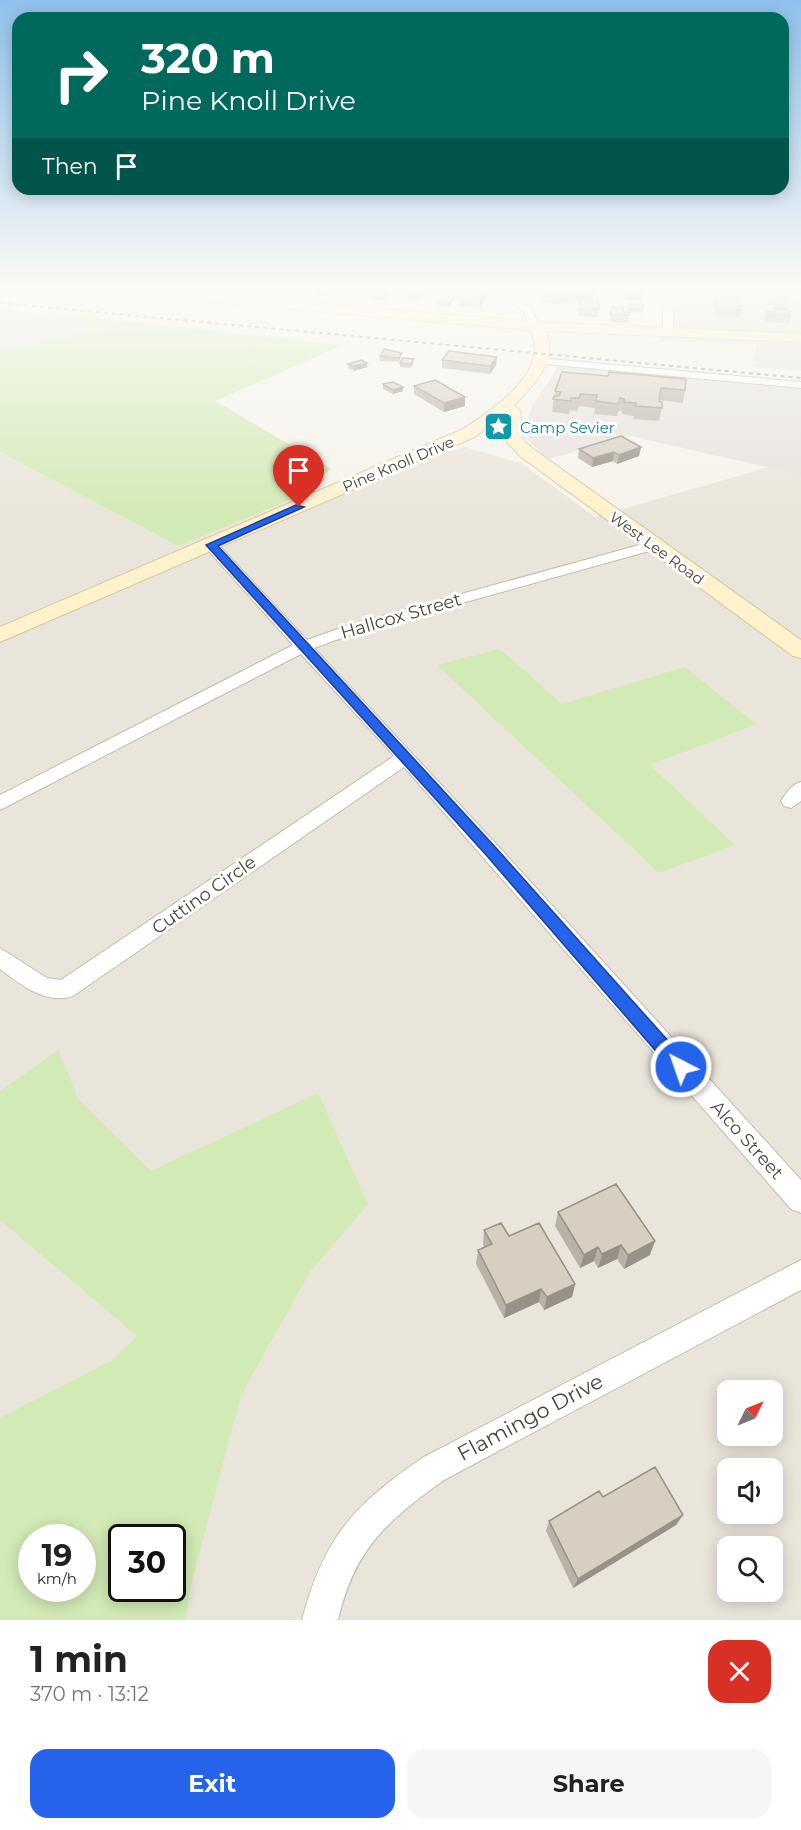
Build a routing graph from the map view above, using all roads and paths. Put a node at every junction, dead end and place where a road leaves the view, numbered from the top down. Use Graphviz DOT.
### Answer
graph roads {
  1 [pos="535,366"];
  2 [pos="588,366"];
  3 [pos="801,385"];
  4 [pos="506,407"];
  5 [pos="469,433"];
  6 [pos="501,440"];
  7 [pos="211,545"];
  8 [pos="655,545"];
  9 [pos="0,634"];
  10 [pos="304,646"];
  11 [pos="801,651"];
  12 [pos="404,758"];
  13 [pos="0,803"];
  14 [pos="0,957"];
  15 [pos="801,1200"];
  16 [pos="801,1274"];
  17 [pos="320,1620"];
  1 -- 4 [label="street, Pine Knoll Drive"];
  2 -- 3 [label="street"];
  4 -- 5 [label="street, Pine Knoll Drive"];
  4 -- 6 [label="street"];
  5 -- 6 [label="street, West Lee Road"];
  5 -- 7 [label="street, Pine Knoll Drive"];
  6 -- 8 [label="street, West Lee Road"];
  7 -- 9 [label="street, Pine Knoll Drive"];
  7 -- 10 [label="street, Alco Street"];
  8 -- 10 [label="street, Hallcox Street"];
  8 -- 11 [label="street, West Lee Road"];
  10 -- 12 [label="street, Alco Street"];
  10 -- 13 [label="street, Hallcox Street"];
  12 -- 14 [label="street, Cuttino Circle"];
  12 -- 15 [label="street, Alco Street"];
  16 -- 17 [label="street, Flamingo Drive"];
}
